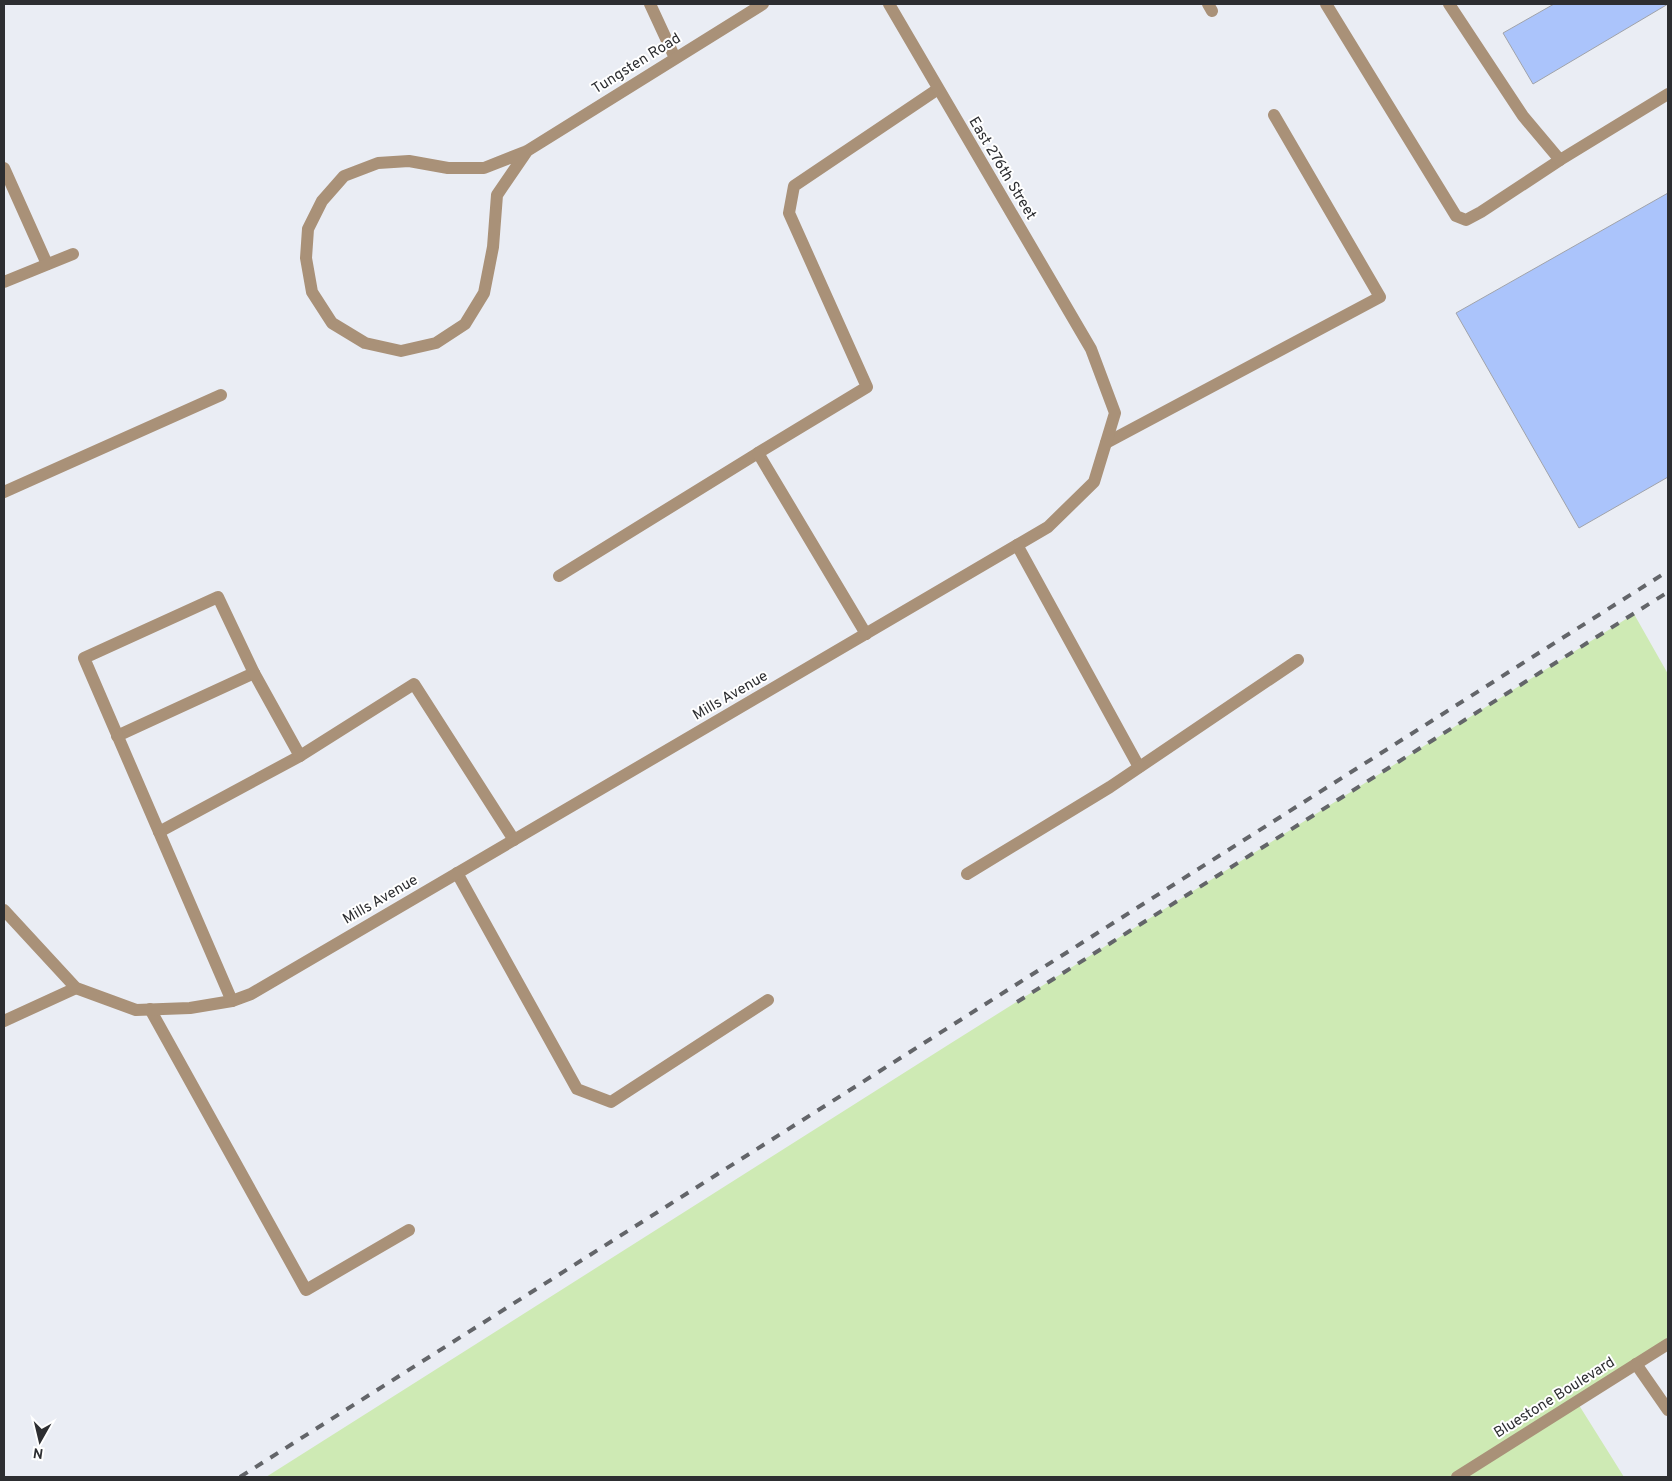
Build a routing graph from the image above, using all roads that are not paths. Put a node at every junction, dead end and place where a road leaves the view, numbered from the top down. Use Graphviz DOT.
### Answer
graph roads {
  1 [pos="650,4"];
  2 [pos="763,4"];
  3 [pos="889,4"];
  4 [pos="1326,4"];
  5 [pos="1448,4"];
  6 [pos="675,58"];
  7 [pos="938,89"];
  8 [pos="1668,94"];
  9 [pos="1274,115"];
  10 [pos="527,151"];
  11 [pos="1560,160"];
  12 [pos="4,168"];
  13 [pos="73,254"];
  14 [pos="47,264"];
  15 [pos="4,282"];
  16 [pos="1091,348"];
  17 [pos="222,395"];
  18 [pos="1106,443"];
  19 [pos="758,453"];
  20 [pos="4,492"];
  21 [pos="1017,545"];
  22 [pos="559,576"];
  23 [pos="866,634"];
  24 [pos="1298,660"];
  25 [pos="254,673"];
  26 [pos="118,736"];
  27 [pos="300,756"];
  28 [pos="1139,767"];
  29 [pos="159,832"];
  30 [pos="514,840"];
  31 [pos="458,873"];
  32 [pos="967,874"];
  33 [pos="4,910"];
  34 [pos="76,988"];
  35 [pos="768,1000"];
  36 [pos="232,1001"];
  37 [pos="150,1009"];
  38 [pos="4,1021"];
  39 [pos="409,1230"];
  40 [pos="1668,1344"];
  41 [pos="1636,1364"];
  42 [pos="1668,1410"];
  43 [pos="1457,1477"];
  1 -- 6 [label="street"];
  2 -- 6 [label="street, Tungsten Road"];
  3 -- 7 [label="street, East 276th Street"];
  4 -- 11 [label="street"];
  5 -- 11 [label="street"];
  6 -- 10 [label="street, Tungsten Road"];
  7 -- 16 [label="street, East 276th Street"];
  7 -- 19 [label="street"];
  8 -- 11 [label="street"];
  9 -- 18 [label="street"];
  10 -- 10 [label="street, Tungsten Road"];
  12 -- 14 [label="street"];
  13 -- 14 [label="street"];
  14 -- 15 [label="street"];
  16 -- 18 [label="street, Mills Avenue"];
  17 -- 20 [label="street"];
  18 -- 21 [label="street, Mills Avenue"];
  19 -- 22 [label="street"];
  19 -- 23 [label="street"];
  21 -- 23 [label="street, Mills Avenue"];
  21 -- 28 [label="street"];
  23 -- 30 [label="street, Mills Avenue"];
  24 -- 28 [label="street"];
  25 -- 26 [label="street"];
  25 -- 26 [label="street"];
  25 -- 27 [label="street"];
  26 -- 29 [label="street"];
  27 -- 29 [label="street"];
  27 -- 30 [label="street"];
  28 -- 32 [label="street"];
  29 -- 36 [label="street"];
  30 -- 31 [label="street, Mills Avenue"];
  31 -- 35 [label="street"];
  31 -- 36 [label="street, Mills Avenue"];
  33 -- 34 [label="street"];
  34 -- 37 [label="street, Mills Avenue"];
  34 -- 38 [label="street"];
  36 -- 37 [label="street, Mills Avenue"];
  37 -- 39 [label="street"];
  40 -- 41 [label="street, Bluestone Boulevard"];
  41 -- 42 [label="street"];
  41 -- 43 [label="street, Bluestone Boulevard"];
}
